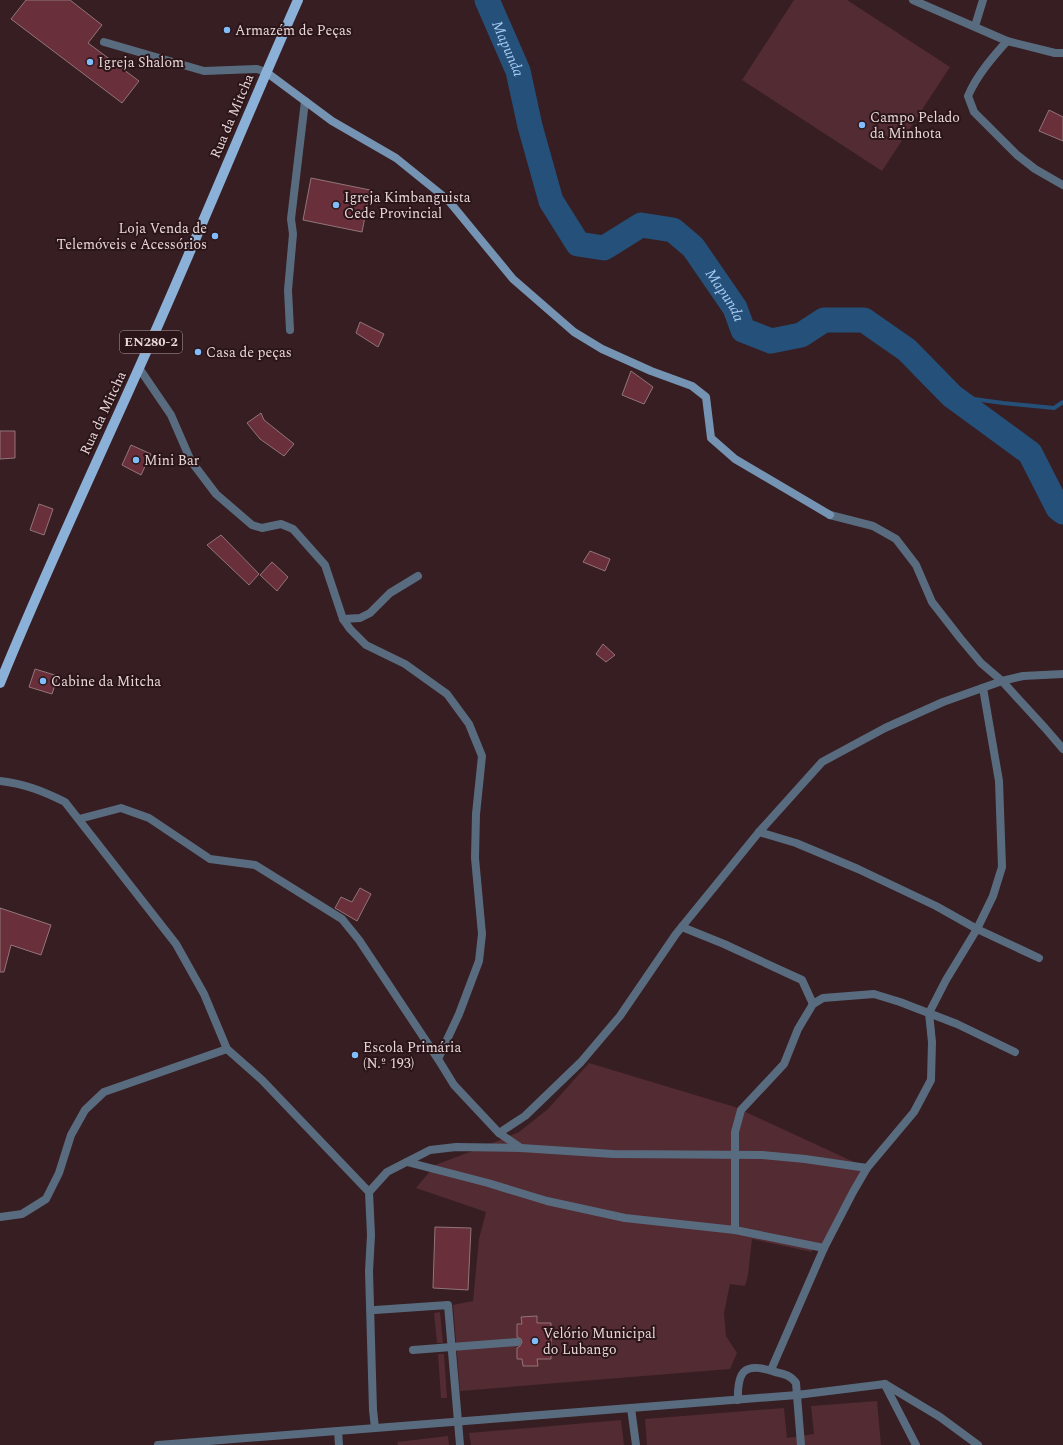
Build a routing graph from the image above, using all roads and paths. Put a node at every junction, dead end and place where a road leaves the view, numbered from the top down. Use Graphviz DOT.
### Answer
graph roads {
  1 [pos="298,0"];
  2 [pos="912,0"];
  3 [pos="983,0"];
  4 [pos="975,26"];
  5 [pos="1007,41"];
  6 [pos="104,42"];
  7 [pos="1063,53"];
  8 [pos="266,72"];
  9 [pos="305,101"];
  10 [pos="1063,185"];
  11 [pos="290,330"];
  12 [pos="139,368"];
  13 [pos="418,576"];
  14 [pos="343,619"];
  15 [pos="1063,674"];
  16 [pos="1002,681"];
  17 [pos="0,683"];
  18 [pos="983,688"];
  19 [pos="1063,750"];
  20 [pos="0,781"];
  21 [pos="79,819"];
  22 [pos="759,832"];
  23 [pos="682,927"];
  24 [pos="977,929"];
  25 [pos="1039,958"];
  26 [pos="813,1004"];
  27 [pos="929,1013"];
  28 [pos="227,1049"];
  29 [pos="1015,1052"];
  30 [pos="438,1059"];
  31 [pos="499,1133"];
  32 [pos="522,1148"];
  33 [pos="735,1154"];
  34 [pos="407,1162"];
  35 [pos="867,1168"];
  36 [pos="369,1192"];
  37 [pos="0,1217"];
  38 [pos="735,1230"];
  39 [pos="824,1248"];
  40 [pos="376,1310"];
  41 [pos="517,1342"];
  42 [pos="451,1347"];
  43 [pos="413,1350"];
  44 [pos="772,1370"];
  45 [pos="885,1384"];
  46 [pos="797,1395"];
  47 [pos="738,1400"];
  48 [pos="631,1408"];
  49 [pos="457,1421"];
  50 [pos="375,1428"];
  51 [pos="338,1431"];
  52 [pos="237,1442"];
  53 [pos="158,1445"];
  54 [pos="339,1445"];
  55 [pos="460,1445"];
  56 [pos="636,1445"];
  57 [pos="801,1445"];
  58 [pos="916,1445"];
  59 [pos="978,1445"];
  1 -- 8 [label="main road, Rua da Mitcha / EN280-2"];
  2 -- 4 [label="street"];
  3 -- 4 [label="street"];
  4 -- 5 [label="street"];
  5 -- 7 [label="street"];
  5 -- 10 [label="street"];
  6 -- 8 [label="street"];
  8 -- 9 [label="street"];
  8 -- 12 [label="main road, Rua da Mitcha / EN280-2"];
  9 -- 11 [label="street"];
  9 -- 16 [label="street"];
  12 -- 14 [label="street"];
  12 -- 17 [label="main road, Rua da Mitcha / EN280-2"];
  13 -- 14 [label="street"];
  14 -- 30 [label="street"];
  15 -- 16 [label="street"];
  16 -- 18 [label="street"];
  16 -- 19 [label="street"];
  18 -- 22 [label="street"];
  18 -- 24 [label="street"];
  20 -- 21 [label="street"];
  21 -- 28 [label="street"];
  21 -- 30 [label="street"];
  22 -- 23 [label="street"];
  22 -- 24 [label="street"];
  23 -- 26 [label="street"];
  23 -- 31 [label="street"];
  24 -- 25 [label="street"];
  24 -- 27 [label="street"];
  26 -- 27 [label="street"];
  26 -- 33 [label="street"];
  27 -- 29 [label="street"];
  27 -- 35 [label="street"];
  28 -- 36 [label="street"];
  28 -- 37 [label="street"];
  30 -- 31 [label="street"];
  31 -- 32 [label="street"];
  32 -- 33 [label="street"];
  32 -- 34 [label="street"];
  33 -- 35 [label="street"];
  33 -- 38 [label="street"];
  34 -- 36 [label="street"];
  34 -- 38 [label="street"];
  35 -- 39 [label="street"];
  36 -- 50 [label="street"];
  38 -- 39 [label="street"];
  39 -- 44 [label="street"];
  40 -- 42 [label="street"];
  41 -- 42 [label="street"];
  42 -- 43 [label="street"];
  42 -- 49 [label="street"];
  44 -- 46 [label="street"];
  44 -- 47 [label="street"];
  45 -- 46 [label="street"];
  45 -- 58 [label="street"];
  45 -- 59 [label="street"];
  46 -- 47 [label="street"];
  46 -- 57 [label="street"];
  47 -- 48 [label="street"];
  48 -- 49 [label="street"];
  48 -- 56 [label="street"];
  49 -- 50 [label="street"];
  49 -- 55 [label="street"];
  50 -- 51 [label="street"];
  51 -- 52 [label="street"];
  51 -- 54 [label="street"];
  52 -- 53 [label="street"];
}
